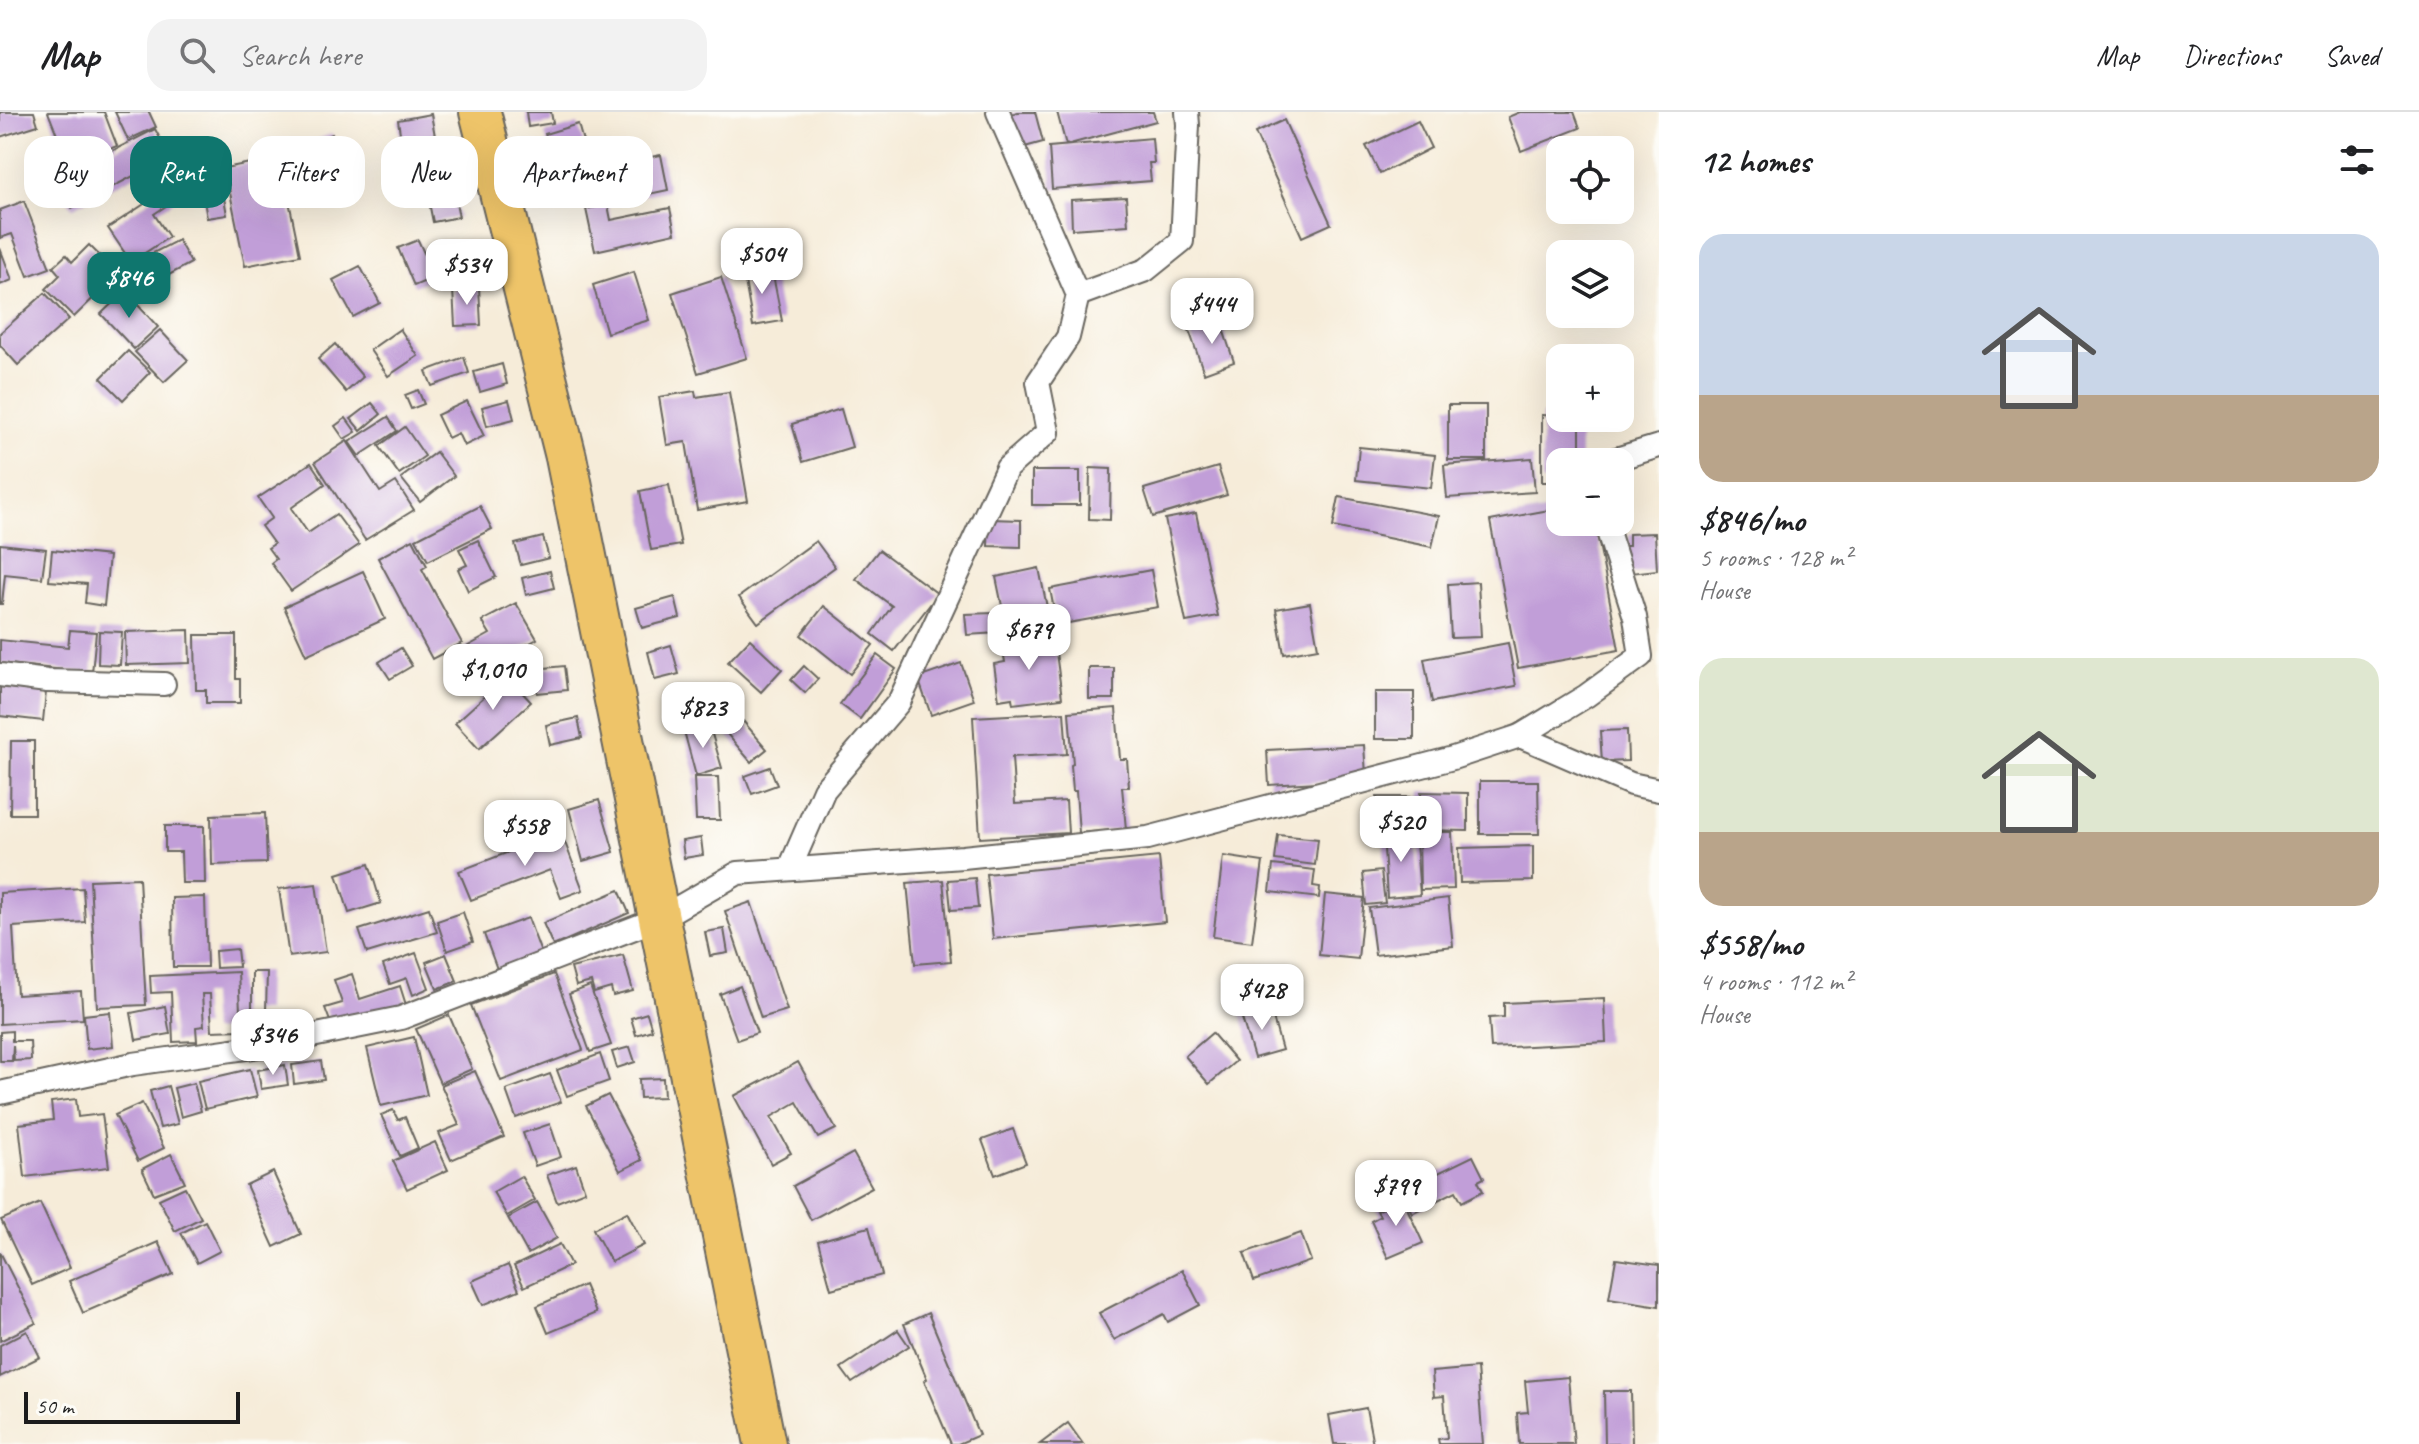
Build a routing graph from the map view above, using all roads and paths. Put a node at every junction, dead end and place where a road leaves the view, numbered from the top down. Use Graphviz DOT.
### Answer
graph roads {
  1 [pos="480,112"];
  2 [pos="998,112"];
  3 [pos="1187,112"];
  4 [pos="1078,295"];
  5 [pos="1659,446"];
  6 [pos="1634,454"];
  7 [pos="1609,536"];
  8 [pos="0,675"];
  9 [pos="164,684"];
  10 [pos="1520,736"];
  11 [pos="1659,790"];
  12 [pos="790,868"];
  13 [pos="660,918"];
  14 [pos="0,1093"];
  15 [pos="765,1444"];
  1 -- 13 [label="highway"];
  2 -- 4 [label="street"];
  3 -- 4 [label="street"];
  4 -- 12 [label="street"];
  5 -- 6 [label="street"];
  7 -- 10 [label="street"];
  8 -- 9 [label="street"];
  10 -- 11 [label="street"];
  10 -- 12 [label="street"];
  12 -- 13 [label="street"];
  13 -- 14 [label="street"];
  13 -- 15 [label="highway"];
}
